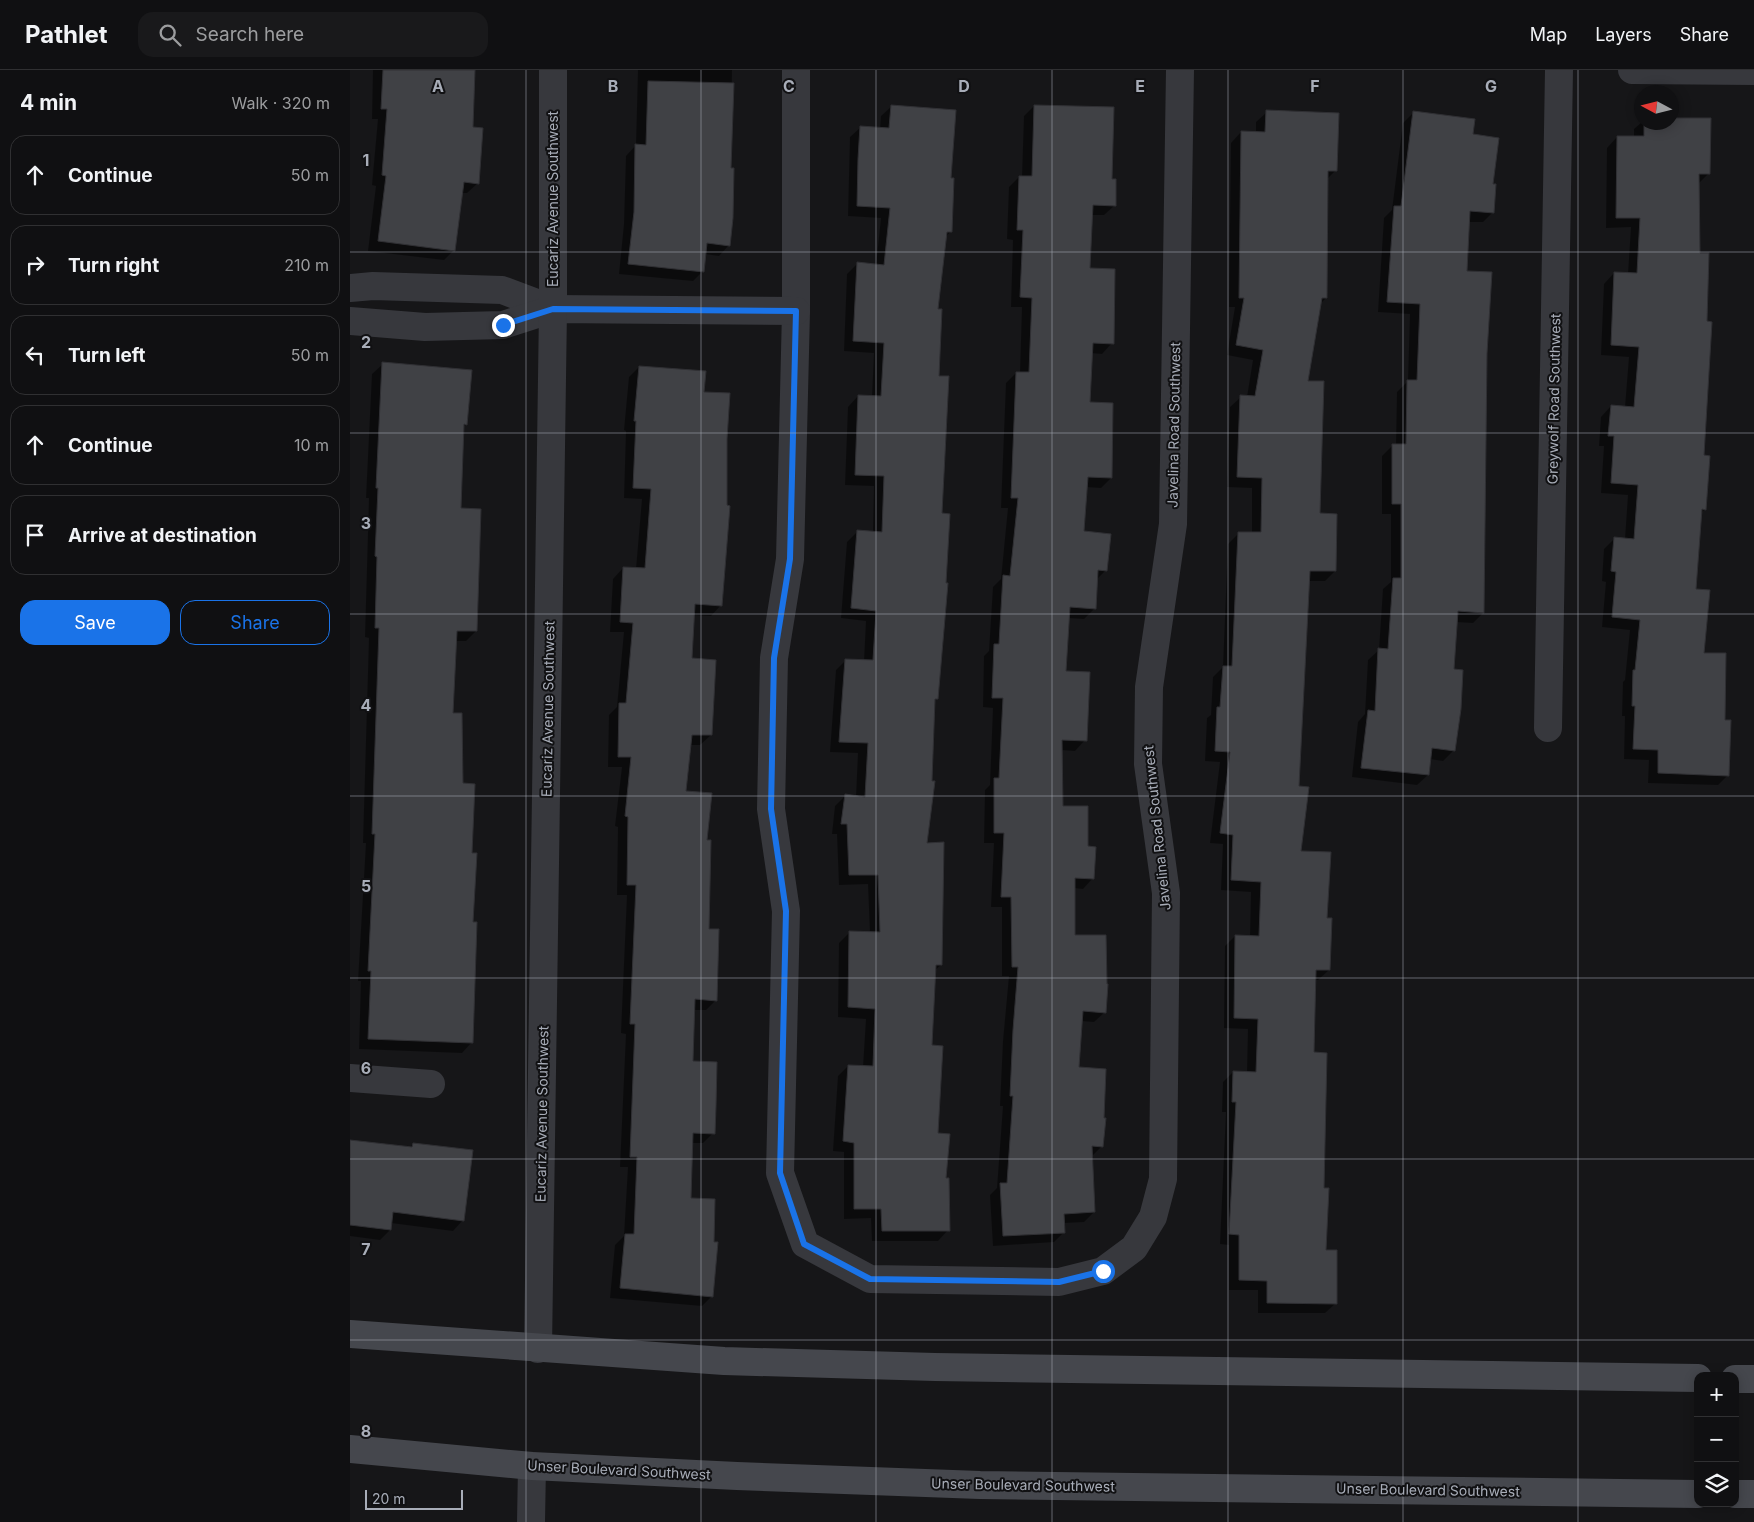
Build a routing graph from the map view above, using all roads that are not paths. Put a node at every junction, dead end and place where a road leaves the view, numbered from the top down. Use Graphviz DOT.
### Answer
graph roads {
  1 [pos="553,70"];
  2 [pos="796,70"];
  3 [pos="1180,70"];
  4 [pos="1559,70"];
  5 [pos="1632,70"];
  6 [pos="1754,71"];
  7 [pos="350,288"];
  8 [pos="553,309"];
  9 [pos="796,311"];
  10 [pos="350,320"];
  11 [pos="1548,728"];
  12 [pos="350,1078"];
  13 [pos="431,1084"];
  14 [pos="350,1334"];
  15 [pos="538,1349"];
  16 [pos="1694,1378"];
  17 [pos="1739,1379"];
  18 [pos="1754,1379"];
  19 [pos="350,1448"];
  20 [pos="532,1466"];
  21 [pos="1694,1494"];
  22 [pos="1739,1494"];
  23 [pos="1754,1494"];
  24 [pos="531,1522"];
  1 -- 8 [label="street, Eucariz Avenue Southwest"];
  2 -- 9 [label="street"];
  3 -- 9 [label="street, Javelina Road Southwest"];
  4 -- 11 [label="street, Greywolf Road Southwest"];
  5 -- 6 [label="street"];
  7 -- 8 [label="street"];
  8 -- 9 [label="street"];
  8 -- 10 [label="street"];
  8 -- 15 [label="street, Eucariz Avenue Southwest"];
  12 -- 13 [label="street"];
  14 -- 15 [label="main road"];
  15 -- 16 [label="main road"];
  17 -- 18 [label="main road"];
  19 -- 20 [label="main road, Unser Boulevard Southwest"];
  20 -- 21 [label="main road, Unser Boulevard Southwest"];
  20 -- 24 [label="street"];
  22 -- 23 [label="main road"];
}
